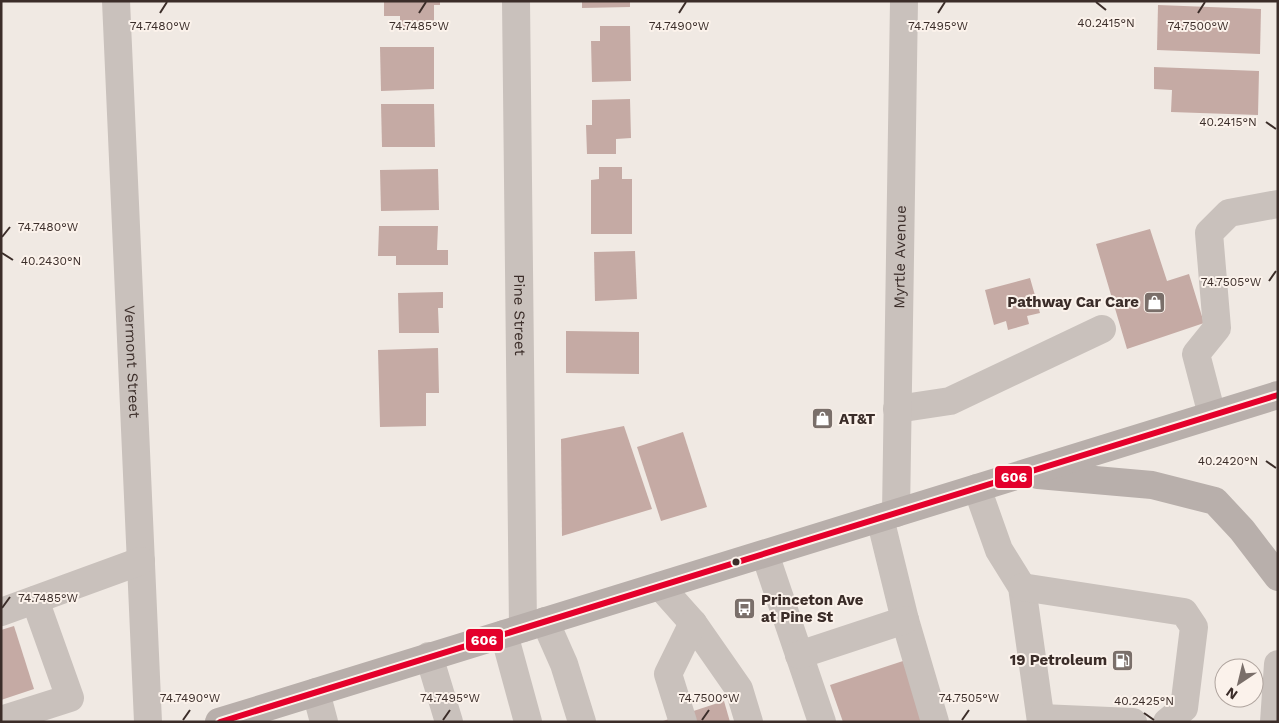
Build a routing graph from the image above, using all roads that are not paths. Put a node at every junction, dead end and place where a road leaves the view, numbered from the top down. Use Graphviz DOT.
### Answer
graph roads {
  1 [pos="116,1"];
  2 [pos="516,1"];
  3 [pos="904,1"];
  4 [pos="1278,204"];
  5 [pos="1102,329"];
  6 [pos="1278,395"];
  7 [pos="898,409"];
  8 [pos="1212,415"];
  9 [pos="1024,474"];
  10 [pos="977,488"];
  11 [pos="888,516"];
  12 [pos="765,554"];
  13 [pos="141,561"];
  14 [pos="1278,576"];
  15 [pos="660,586"];
  16 [pos="1022,587"];
  17 [pos="35,600"];
  18 [pos="1,612"];
  19 [pos="905,620"];
  20 [pos="693,623"];
  21 [pos="524,628"];
  22 [pos="799,655"];
  23 [pos="429,656"];
  24 [pos="1278,664"];
  25 [pos="316,692"];
  26 [pos="1,720"];
  27 [pos="233,720"];
  28 [pos="1041,720"];
  29 [pos="148,722"];
  30 [pos="324,722"];
  31 [pos="449,722"];
  32 [pos="528,722"];
  33 [pos="582,722"];
  34 [pos="683,722"];
  35 [pos="749,722"];
  36 [pos="822,722"];
  37 [pos="936,722"];
  38 [pos="1133,722"];
  39 [pos="1167,722"];
  40 [pos="1274,722"];
  1 -- 13 [label="street, Vermont Street"];
  2 -- 21 [label="street, Pine Street"];
  3 -- 7 [label="street, Myrtle Avenue"];
  4 -- 8 [label="street"];
  5 -- 7 [label="street"];
  6 -- 8 [label="main road"];
  7 -- 11 [label="street, Myrtle Avenue"];
  8 -- 9 [label="main road"];
  9 -- 10 [label="main road"];
  9 -- 14 [label="main road"];
  10 -- 11 [label="main road"];
  10 -- 16 [label="street"];
  11 -- 12 [label="main road"];
  11 -- 19 [label="street, Myrtle Avenue"];
  12 -- 15 [label="main road"];
  12 -- 22 [label="street"];
  13 -- 17 [label="street"];
  13 -- 29 [label="street, Vermont Street"];
  15 -- 20 [label="street"];
  15 -- 21 [label="main road"];
  16 -- 28 [label="street"];
  16 -- 39 [label="street"];
  17 -- 18 [label="street"];
  17 -- 26 [label="street"];
  19 -- 22 [label="street"];
  19 -- 37 [label="street, Myrtle Avenue"];
  20 -- 34 [label="street"];
  20 -- 35 [label="street"];
  21 -- 23 [label="main road"];
  21 -- 32 [label="street"];
  21 -- 33 [label="street"];
  22 -- 36 [label="street"];
  23 -- 25 [label="main road"];
  23 -- 31 [label="street"];
  24 -- 40 [label="street"];
  25 -- 27 [label="main road"];
  25 -- 30 [label="street"];
  28 -- 38 [label="street"];
}
